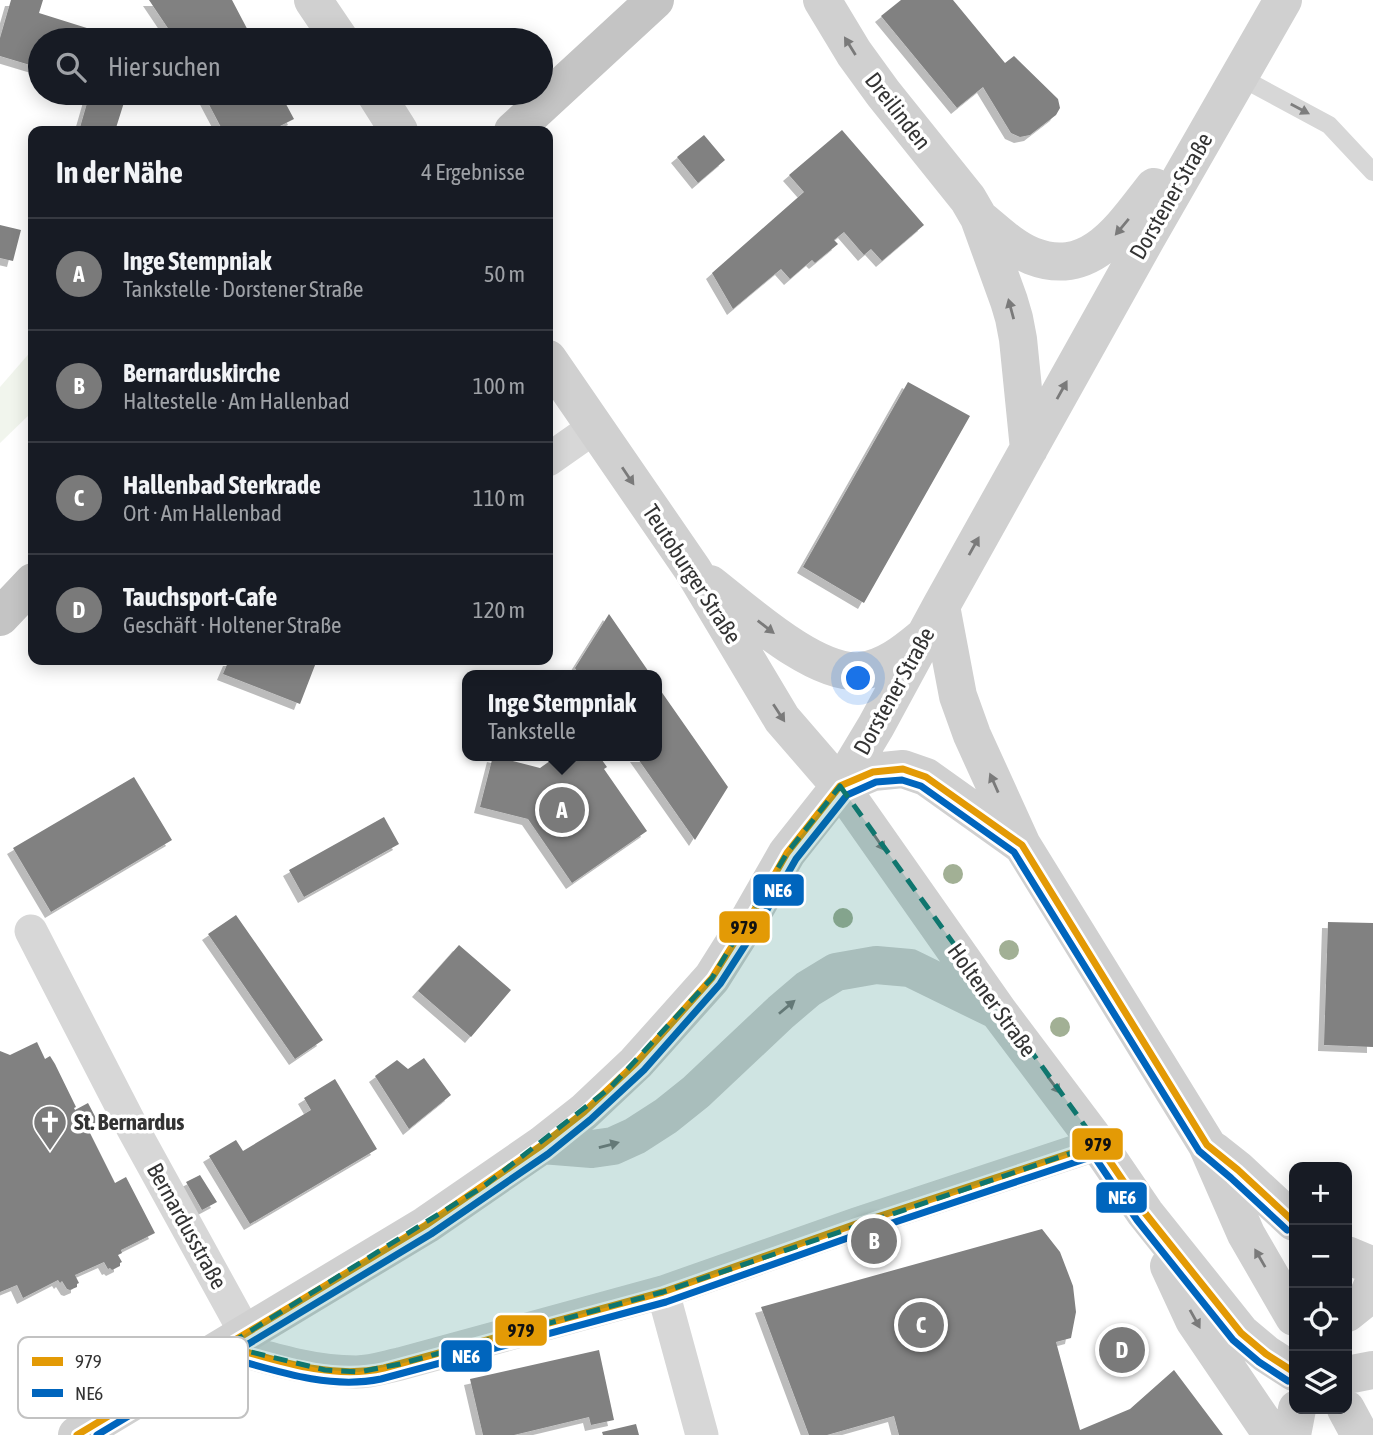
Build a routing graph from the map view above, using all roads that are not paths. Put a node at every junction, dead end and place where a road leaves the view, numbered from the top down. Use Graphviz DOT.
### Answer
graph roads {
  1 [pos="313,0"];
  2 [pos="655,0"];
  3 [pos="822,0"];
  4 [pos="1283,0"];
  5 [pos="332,28"];
  6 [pos="1240,77"];
  7 [pos="553,94"];
  8 [pos="382,105"];
  9 [pos="541,105"];
  10 [pos="396,126"];
  11 [pos="518,126"];
  12 [pos="1373,172"];
  13 [pos="979,218"];
  14 [pos="553,366"];
  15 [pos="595,428"];
  16 [pos="1029,449"];
  17 [pos="553,457"];
  18 [pos="693,570"];
  19 [pos="28,587"];
  20 [pos="0,617"];
  21 [pos="932,621"];
  22 [pos="840,786"];
  23 [pos="1022,845"];
  24 [pos="31,931"];
  25 [pos="998,1011"];
  26 [pos="1098,1144"];
  27 [pos="542,1145"];
  28 [pos="1207,1145"];
  29 [pos="1144,1213"];
  30 [pos="1289,1217"];
  31 [pos="1352,1257"];
  32 [pos="1373,1266"];
  33 [pos="1373,1284"];
  34 [pos="663,1292"];
  35 [pos="1289,1308"];
  36 [pos="1352,1309"];
  37 [pos="235,1337"];
  38 [pos="241,1337"];
  39 [pos="248,1346"];
  40 [pos="1289,1368"];
  41 [pos="1373,1370"];
  42 [pos="1352,1374"];
  43 [pos="1296,1414"];
  44 [pos="1349,1414"];
  45 [pos="105,1418"];
  46 [pos="77,1435"];
  47 [pos="702,1435"];
  48 [pos="1272,1435"];
  49 [pos="1292,1435"];
  50 [pos="1360,1435"];
  1 -- 5 [label="main road"];
  2 -- 7 [label="highway"];
  13 -- 3 [label="main road, Dreilinden, one-way"];
  4 -- 6 [label="main road, Dorstener Straße"];
  6 -- 12 [label="lane, one-way"];
  6 -- 13 [label="main road, Dreilinden, one-way"];
  16 -- 6 [label="main road, Dorstener Straße, one-way"];
  8 -- 10 [label="main road"];
  9 -- 11 [label="highway"];
  16 -- 13 [label="main road, Dreilinden, one-way"];
  14 -- 15 [label="main road, Teutoburger Straße"];
  15 -- 17 [label="street"];
  15 -- 18 [label="main road, Teutoburger Straße, one-way"];
  21 -- 16 [label="main road, Dorstener Straße, one-way"];
  18 -- 21 [label="main road, one-way"];
  18 -- 22 [label="main road, Teutoburger Straße, one-way"];
  19 -- 20 [label="highway"];
  21 -- 22 [label="main road, Dorstener Straße"];
  23 -- 21 [label="main road, one-way"];
  22 -- 23 [label="main road"];
  22 -- 25 [label="main road, Holtener Straße, one-way"];
  22 -- 27 [label="main road, Dorstener Straße"];
  23 -- 28 [label="main road"];
  24 -- 37 [label="street, Bernardusstraße"];
  25 -- 26 [label="main road, Holtener Straße, one-way"];
  27 -- 25 [label="main road, one-way"];
  26 -- 29 [label="main road, Holtener Straße"];
  26 -- 34 [label="street"];
  27 -- 38 [label="main road, Dorstener Straße"];
  28 -- 30 [label="main road"];
  35 -- 28 [label="main road, one-way"];
  29 -- 40 [label="main road, Holtener Straße"];
  29 -- 48 [label="main road, Holtener Straße, one-way"];
  31 -- 32 [label="main road"];
  33 -- 36 [label="main road"];
  34 -- 39 [label="street"];
  34 -- 47 [label="street"];
  41 -- 42 [label="main road"];
  43 -- 49 [label="main road"];
  44 -- 50 [label="main road"];
  45 -- 46 [label="main road, Dorstener Straße"];
}
